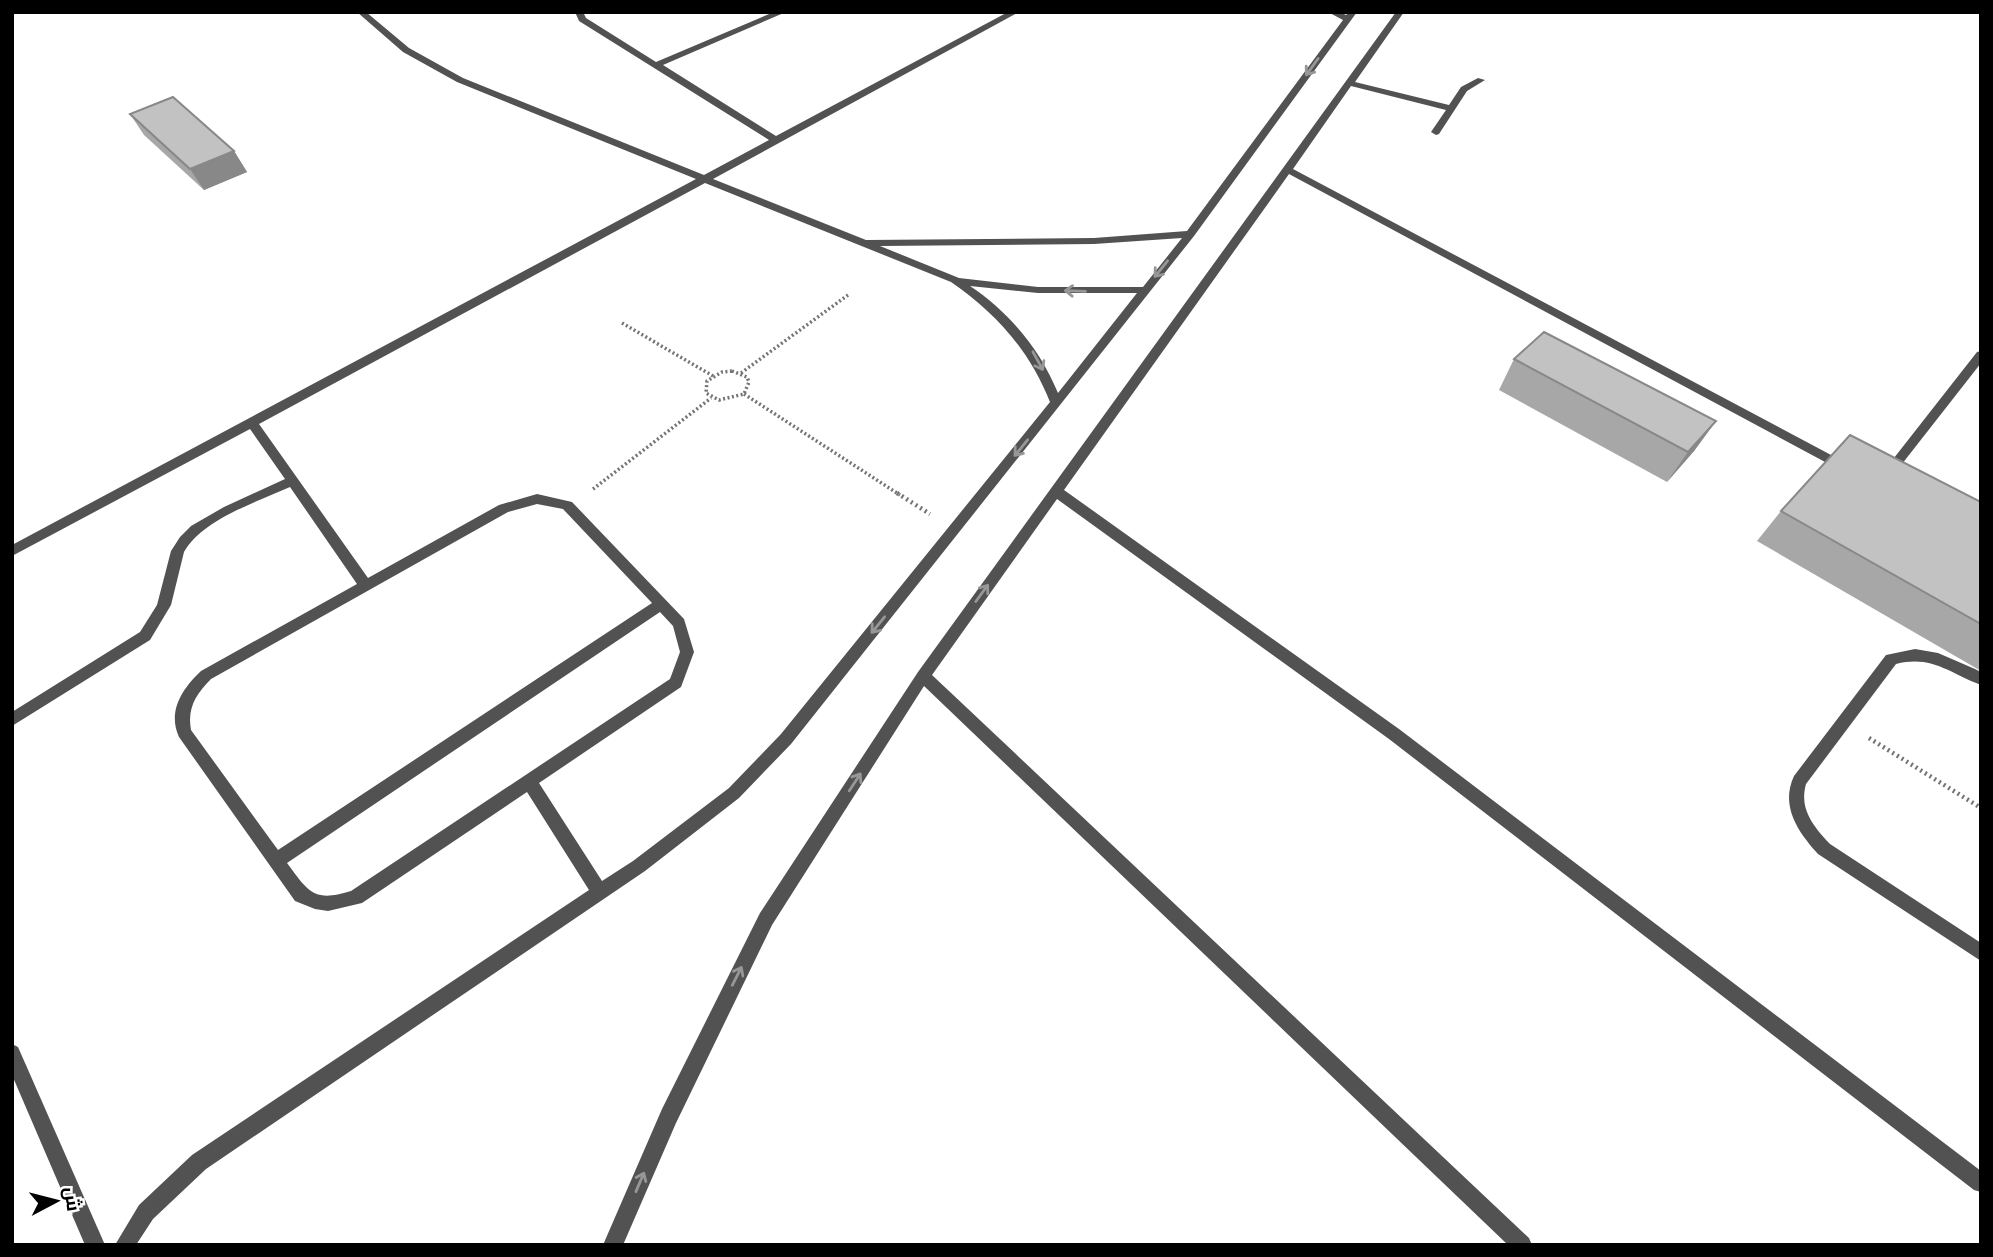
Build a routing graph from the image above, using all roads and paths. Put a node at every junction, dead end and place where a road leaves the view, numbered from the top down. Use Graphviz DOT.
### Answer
graph roads {
  1 [pos="361,12"];
  2 [pos="579,12"];
  3 [pos="782,12"];
  4 [pos="1015,12"];
  5 [pos="1332,12"];
  6 [pos="1400,12"];
  7 [pos="1350,16"];
  8 [pos="656,65"];
  9 [pos="1481,80"];
  10 [pos="1349,83"];
  11 [pos="1451,108"];
  12 [pos="1436,132"];
  13 [pos="776,140"];
  14 [pos="1286,169"];
  15 [pos="707,179"];
  16 [pos="1190,234"];
  17 [pos="860,243"];
  18 [pos="955,280"];
  19 [pos="1144,290"];
  20 [pos="848,295"];
  21 [pos="622,323"];
  22 [pos="1981,355"];
  23 [pos="741,373"];
  24 [pos="713,376"];
  25 [pos="744,394"];
  26 [pos="711,398"];
  27 [pos="1056,403"];
  28 [pos="253,424"];
  29 [pos="1853,472"];
  30 [pos="293,481"];
  31 [pos="1878,486"];
  32 [pos="1056,491"];
  33 [pos="569,507"];
  34 [pos="955,530"];
  35 [pos="12,551"];
  36 [pos="366,586"];
  37 [pos="660,604"];
  38 [pos="923,676"];
  39 [pos="1981,679"];
  40 [pos="12,720"];
  41 [pos="1843,722"];
  42 [pos="528,782"];
  43 [pos="1981,808"];
  44 [pos="276,861"];
  45 [pos="600,892"];
  46 [pos="1981,953"];
  47 [pos="12,1053"];
  48 [pos="1981,1183"];
  49 [pos="95,1245"];
  50 [pos="125,1245"];
  51 [pos="613,1245"];
  52 [pos="1522,1245"];
  1 -- 15 [label="lane"];
  2 -- 8 [label="lane"];
  3 -- 8 [label="lane"];
  4 -- 13 [label="lane"];
  5 -- 7 [label="lane"];
  6 -- 10 [label="lane"];
  7 -- 16 [label="lane, one-way"];
  8 -- 13 [label="lane"];
  9 -- 11 [label="lane"];
  10 -- 11 [label="lane"];
  10 -- 14 [label="lane"];
  11 -- 12 [label="lane"];
  13 -- 15 [label="lane"];
  14 -- 29 [label="lane"];
  14 -- 32 [label="lane"];
  15 -- 17 [label="lane"];
  15 -- 28 [label="lane"];
  16 -- 17 [label="lane"];
  16 -- 19 [label="lane, one-way"];
  17 -- 18 [label="lane"];
  19 -- 18 [label="lane, one-way"];
  18 -- 27 [label="lane, one-way"];
  19 -- 27 [label="lane"];
  20 -- 23 [label="path"];
  21 -- 24 [label="path"];
  22 -- 31 [label="lane"];
  23 -- 24 [label="path"];
  23 -- 25 [label="path"];
  24 -- 26 [label="path"];
  25 -- 26 [label="path"];
  25 -- 34 [label="path"];
  26 -- 33 [label="path"];
  27 -- 34 [label="lane, one-way"];
  28 -- 30 [label="lane"];
  28 -- 35 [label="lane"];
  30 -- 36 [label="lane"];
  30 -- 40 [label="lane"];
  38 -- 32 [label="lane, one-way"];
  32 -- 48 [label="lane"];
  33 -- 36 [label="lane"];
  33 -- 37 [label="lane"];
  34 -- 45 [label="lane, one-way"];
  36 -- 44 [label="lane"];
  37 -- 42 [label="lane"];
  37 -- 44 [label="lane"];
  51 -- 38 [label="lane, one-way"];
  38 -- 52 [label="lane"];
  39 -- 41 [label="lane"];
  41 -- 43 [label="path"];
  41 -- 46 [label="lane"];
  42 -- 44 [label="lane"];
  42 -- 45 [label="lane"];
  45 -- 50 [label="lane"];
  47 -- 49 [label="lane"];
}
